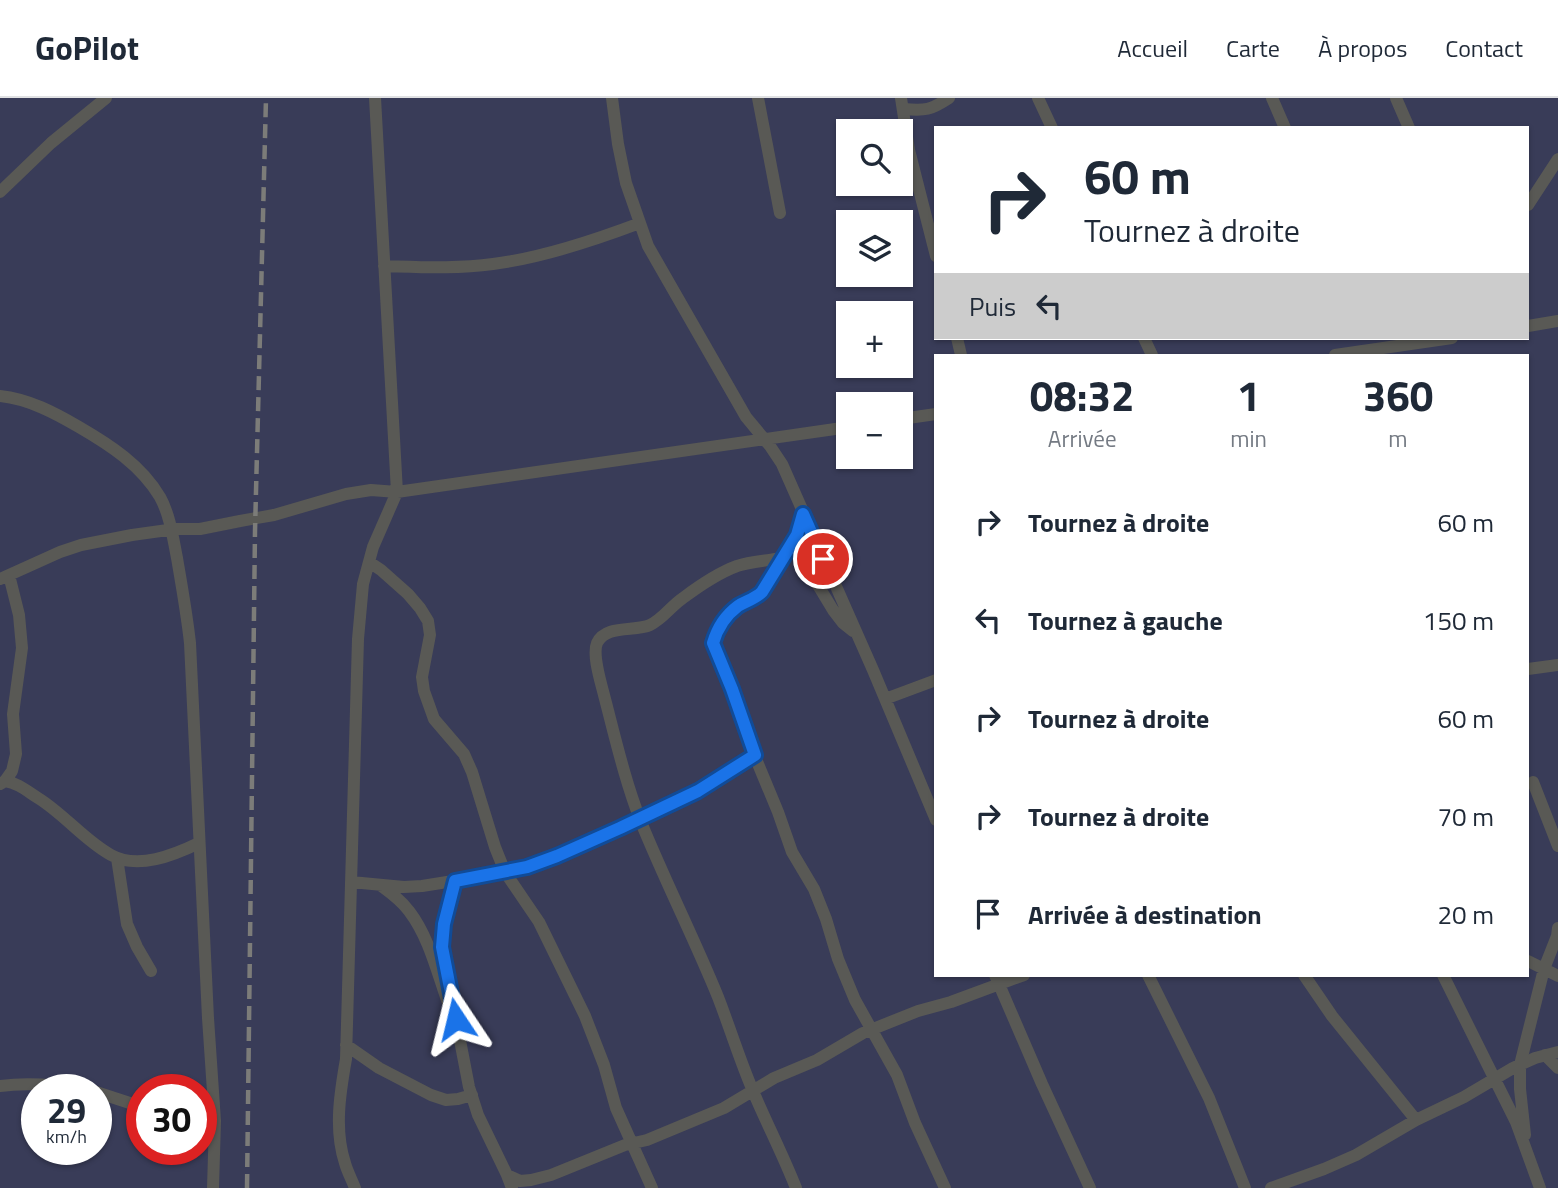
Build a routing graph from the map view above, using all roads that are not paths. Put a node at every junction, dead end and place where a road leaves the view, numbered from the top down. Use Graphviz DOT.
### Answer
graph roads {
  1 [pos="106,98"];
  2 [pos="375,98"];
  3 [pos="612,98"];
  4 [pos="758,98"];
  5 [pos="949,98"];
  6 [pos="1038,98"];
  7 [pos="1272,98"];
  8 [pos="1396,98"];
  9 [pos="902,103"];
  10 [pos="1051,126"];
  11 [pos="1284,126"];
  12 [pos="1408,126"];
  13 [pos="1558,159"];
  14 [pos="0,192"];
  15 [pos="1529,203"];
  16 [pos="780,214"];
  17 [pos="640,223"];
  18 [pos="934,248"];
  19 [pos="384,267"];
  20 [pos="1558,321"];
  21 [pos="1529,326"];
  22 [pos="1433,340"];
  23 [pos="1342,354"];
  24 [pos="0,396"];
  25 [pos="934,414"];
  26 [pos="913,417"];
  27 [pos="836,429"];
  28 [pos="764,440"];
  29 [pos="397,492"];
  30 [pos="803,514"];
  31 [pos="172,530"];
  32 [pos="797,535"];
  33 [pos="784,557"];
  34 [pos="369,562"];
  35 [pos="5,577"];
  36 [pos="856,633"];
  37 [pos="1558,664"];
  38 [pos="1529,669"];
  39 [pos="934,681"];
  40 [pos="885,699"];
  41 [pos="755,755"];
  42 [pos="1533,782"];
  43 [pos="2,783"];
  44 [pos="934,815"];
  45 [pos="640,819"];
  46 [pos="199,843"];
  47 [pos="1558,846"];
  48 [pos="117,858"];
  49 [pos="505,872"];
  50 [pos="455,881"];
  51 [pos="351,882"];
  52 [pos="380,885"];
  53 [pos="1558,928"];
  54 [pos="1529,962"];
  55 [pos="1544,969"];
  56 [pos="151,971"];
  57 [pos="1558,976"];
  58 [pos="1149,977"];
  59 [pos="1305,977"];
  60 [pos="1444,977"];
  61 [pos="997,979"];
  62 [pos="456,1019"];
  63 [pos="871,1031"];
  64 [pos="346,1045"];
  65 [pos="1558,1052"];
  66 [pos="1545,1055"];
  67 [pos="1520,1065"];
  68 [pos="1558,1068"];
  69 [pos="208,1074"];
  70 [pos="1496,1079"];
  71 [pos="21,1083"];
  72 [pos="0,1086"];
  73 [pos="753,1091"];
  74 [pos="472,1095"];
  75 [pos="1416,1120"];
  76 [pos="631,1143"];
  77 [pos="1526,1149"];
  78 [pos="211,1165"];
  79 [pos="507,1175"];
  80 [pos="213,1188"];
  81 [pos="355,1188"];
  82 [pos="512,1188"];
  83 [pos="652,1188"];
  84 [pos="796,1188"];
  85 [pos="946,1188"];
  86 [pos="1090,1188"];
  87 [pos="1245,1188"];
  88 [pos="1271,1188"];
  89 [pos="1540,1188"];
  1 -- 14 [label="street"];
  2 -- 19 [label="street"];
  3 -- 17 [label="street"];
  4 -- 16 [label="street"];
  5 -- 9 [label="street"];
  6 -- 10 [label="street"];
  7 -- 11 [label="street"];
  8 -- 12 [label="street"];
  9 -- 18 [label="street"];
  13 -- 15 [label="street"];
  17 -- 19 [label="street"];
  17 -- 28 [label="street"];
  19 -- 29 [label="street"];
  20 -- 21 [label="street"];
  22 -- 23 [label="street"];
  24 -- 31 [label="street"];
  25 -- 26 [label="street"];
  27 -- 28 [label="street"];
  28 -- 29 [label="street"];
  28 -- 30 [label="street"];
  29 -- 31 [label="street"];
  29 -- 34 [label="street"];
  30 -- 32 [label="street"];
  30 -- 36 [label="street"];
  31 -- 35 [label="street"];
  31 -- 46 [label="street"];
  32 -- 33 [label="street"];
  32 -- 36 [label="street"];
  33 -- 41 [label="street"];
  33 -- 45 [label="street"];
  34 -- 49 [label="street"];
  34 -- 51 [label="street"];
  35 -- 43 [label="street"];
  36 -- 40 [label="street"];
  37 -- 38 [label="street"];
  39 -- 40 [label="street"];
  40 -- 44 [label="street"];
  41 -- 45 [label="street"];
  41 -- 63 [label="street"];
  42 -- 47 [label="street"];
  43 -- 48 [label="street"];
  45 -- 49 [label="street"];
  45 -- 73 [label="street"];
  46 -- 48 [label="street"];
  46 -- 69 [label="street"];
  48 -- 56 [label="street"];
  49 -- 50 [label="street"];
  49 -- 76 [label="street"];
  50 -- 52 [label="street"];
  50 -- 62 [label="street"];
  51 -- 52 [label="street"];
  51 -- 64 [label="street"];
  52 -- 62 [label="street"];
  53 -- 55 [label="street"];
  54 -- 55 [label="street"];
  55 -- 57 [label="street"];
  55 -- 67 [label="street"];
  58 -- 87 [label="street"];
  59 -- 75 [label="street"];
  60 -- 70 [label="street"];
  61 -- 63 [label="street"];
  61 -- 86 [label="street"];
  62 -- 74 [label="street"];
  63 -- 73 [label="street"];
  63 -- 85 [label="street"];
  64 -- 74 [label="street"];
  64 -- 81 [label="street"];
  65 -- 66 [label="street"];
  66 -- 67 [label="street"];
  66 -- 68 [label="street"];
  67 -- 70 [label="street"];
  67 -- 77 [label="street"];
  70 -- 75 [label="street"];
  70 -- 77 [label="street"];
  71 -- 72 [label="street"];
  73 -- 76 [label="street"];
  73 -- 84 [label="street"];
  74 -- 79 [label="street"];
  75 -- 88 [label="street"];
  76 -- 79 [label="street"];
  76 -- 83 [label="street"];
  77 -- 89 [label="street"];
  78 -- 80 [label="street"];
  79 -- 82 [label="street"];
}
